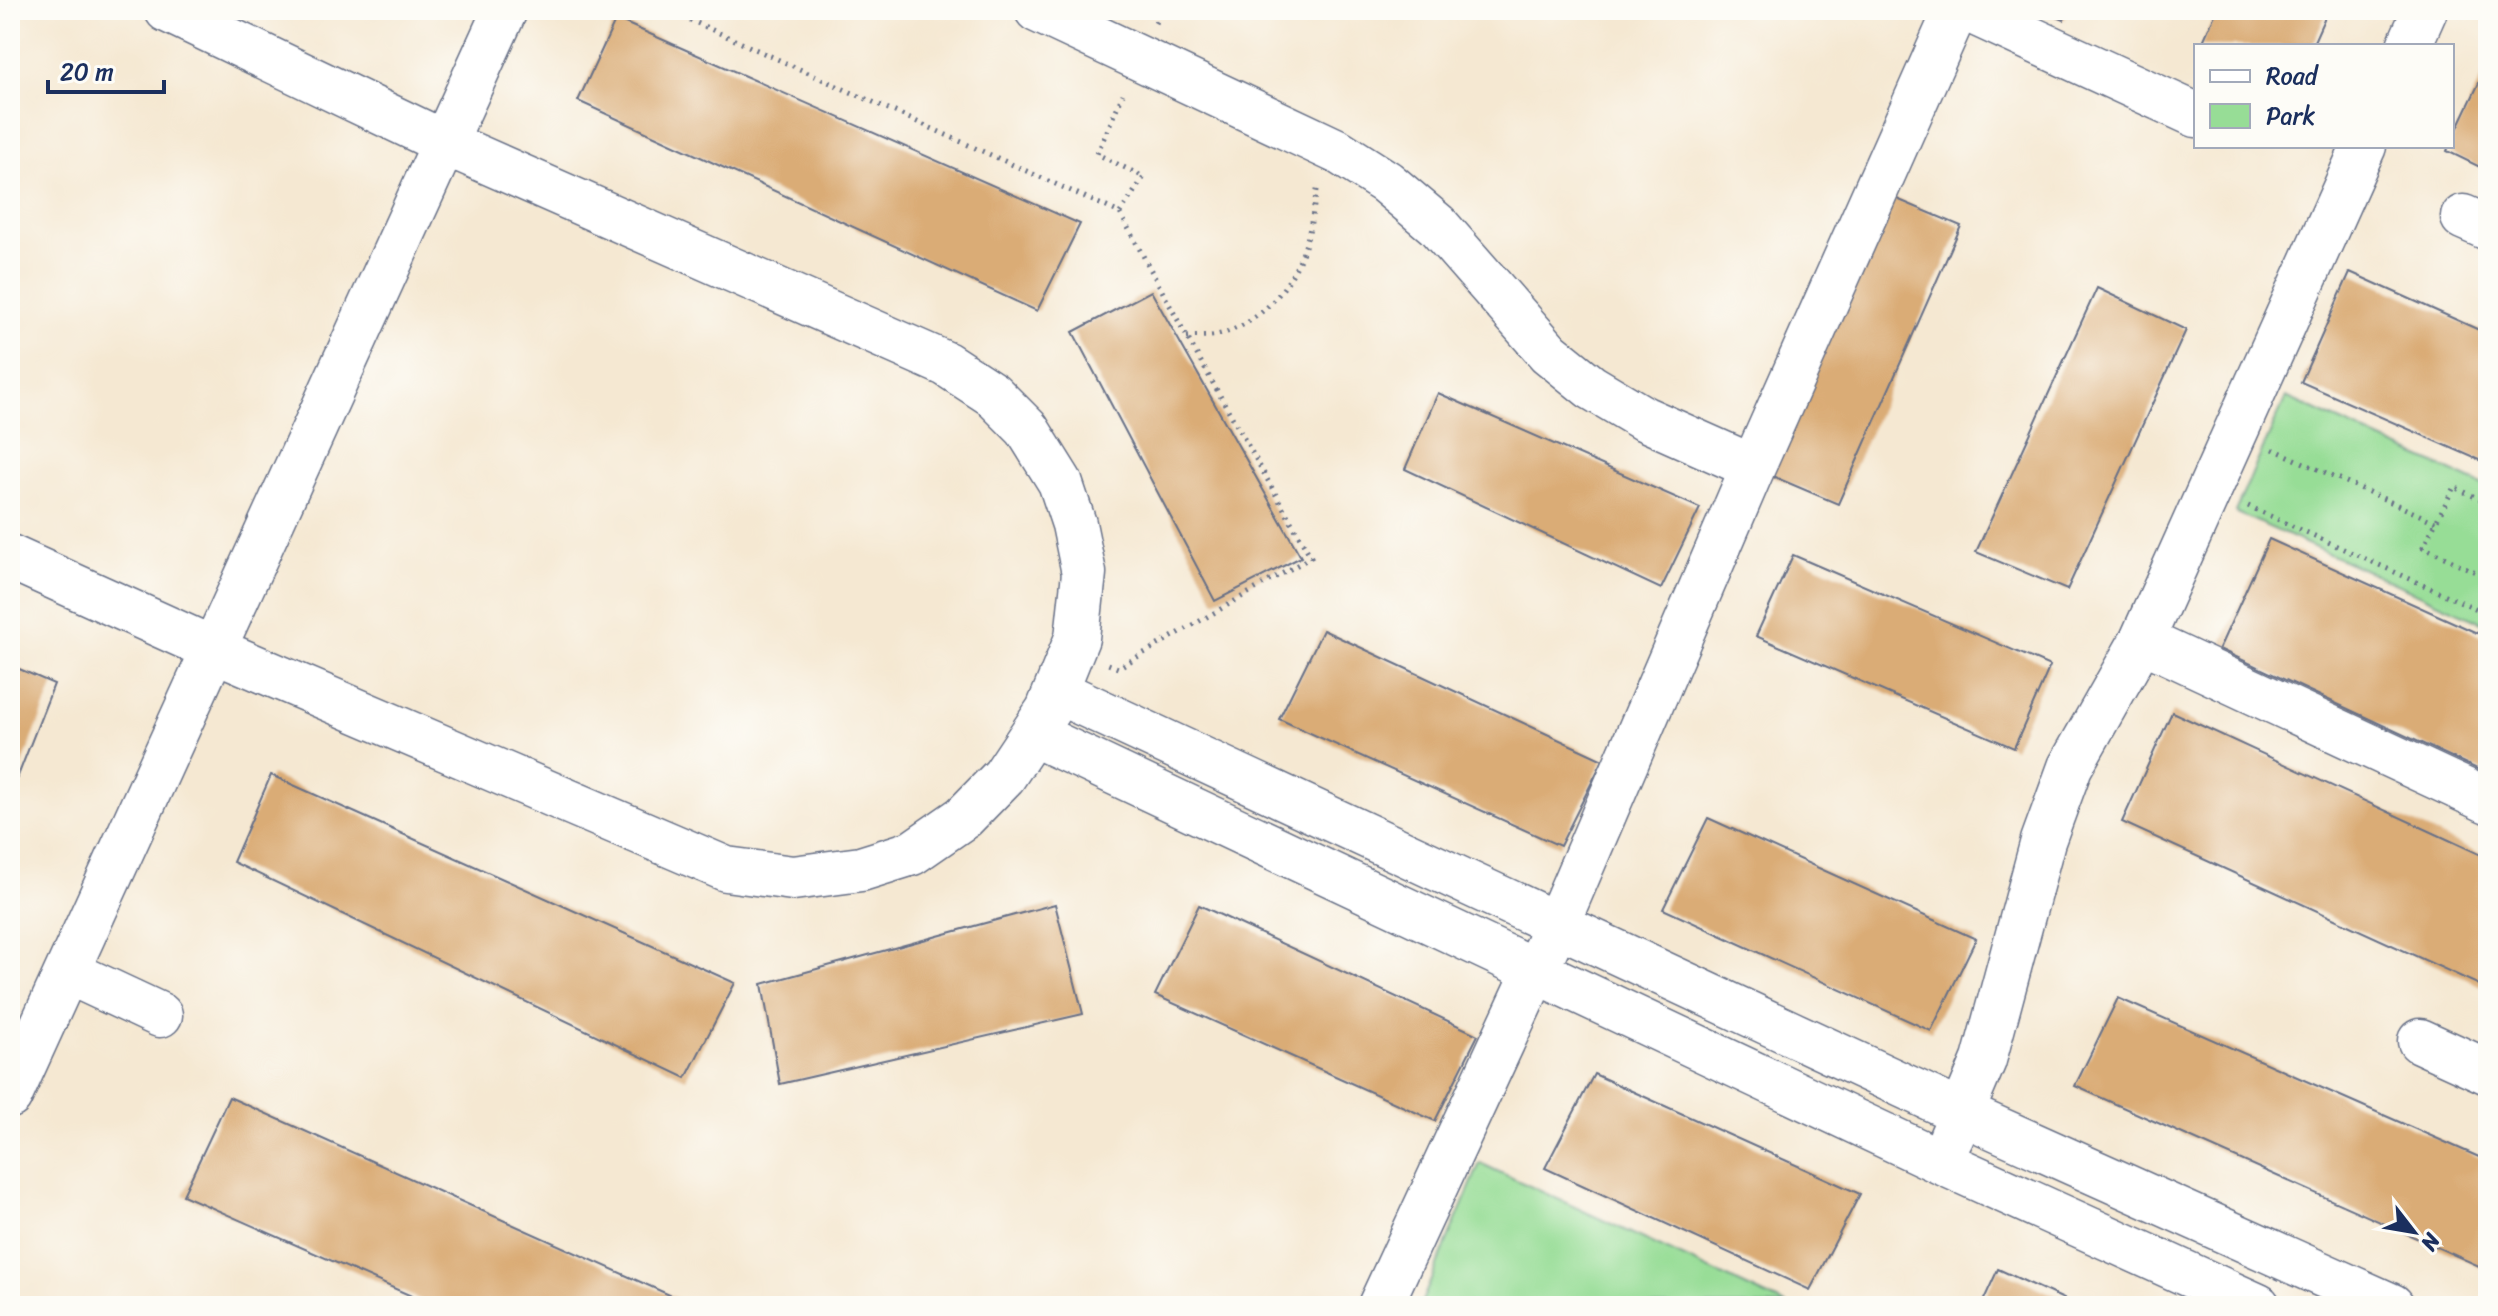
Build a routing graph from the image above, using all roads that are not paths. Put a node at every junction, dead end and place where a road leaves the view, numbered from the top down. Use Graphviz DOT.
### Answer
graph roads {
  1 [pos="167,10"];
  2 [pos="505,10"];
  3 [pos="1037,10"];
  4 [pos="1956,10"];
  5 [pos="1968,10"];
  6 [pos="2425,10"];
  7 [pos="2410,44"];
  8 [pos="2194,114"];
  9 [pos="443,142"];
  10 [pos="2363,148"];
  11 [pos="1753,467"];
  12 [pos="10,557"];
  13 [pos="2142,640"];
  14 [pos="215,650"];
  15 [pos="1056,691"];
  16 [pos="1033,734"];
  17 [pos="2488,801"];
  18 [pos="1557,924"];
  19 [pos="1535,971"];
  20 [pos="68,972"];
  21 [pos="160,1015"];
  22 [pos="2420,1041"];
  23 [pos="2488,1072"];
  24 [pos="10,1096"];
  25 [pos="1962,1113"];
  26 [pos="1941,1162"];
  27 [pos="1380,1306"];
  28 [pos="2258,1306"];
  29 [pos="2392,1306"];
  1 -- 9 [label="street"];
  2 -- 9 [label="street"];
  3 -- 11 [label="street"];
  4 -- 11 [label="street"];
  5 -- 8 [label="street"];
  6 -- 7 [label="street"];
  9 -- 14 [label="street"];
  9 -- 15 [label="street"];
  10 -- 13 [label="street"];
  11 -- 18 [label="street"];
  12 -- 14 [label="street"];
  13 -- 17 [label="street"];
  13 -- 25 [label="street"];
  14 -- 16 [label="street"];
  14 -- 20 [label="street"];
  15 -- 16 [label="street"];
  15 -- 18 [label="street"];
  16 -- 19 [label="street"];
  18 -- 19 [label="street"];
  18 -- 25 [label="street"];
  19 -- 26 [label="street"];
  19 -- 27 [label="street"];
  20 -- 21 [label="street"];
  20 -- 24 [label="street"];
  22 -- 23 [label="street"];
  25 -- 26 [label="street"];
  25 -- 29 [label="street"];
  26 -- 28 [label="street"];
}
